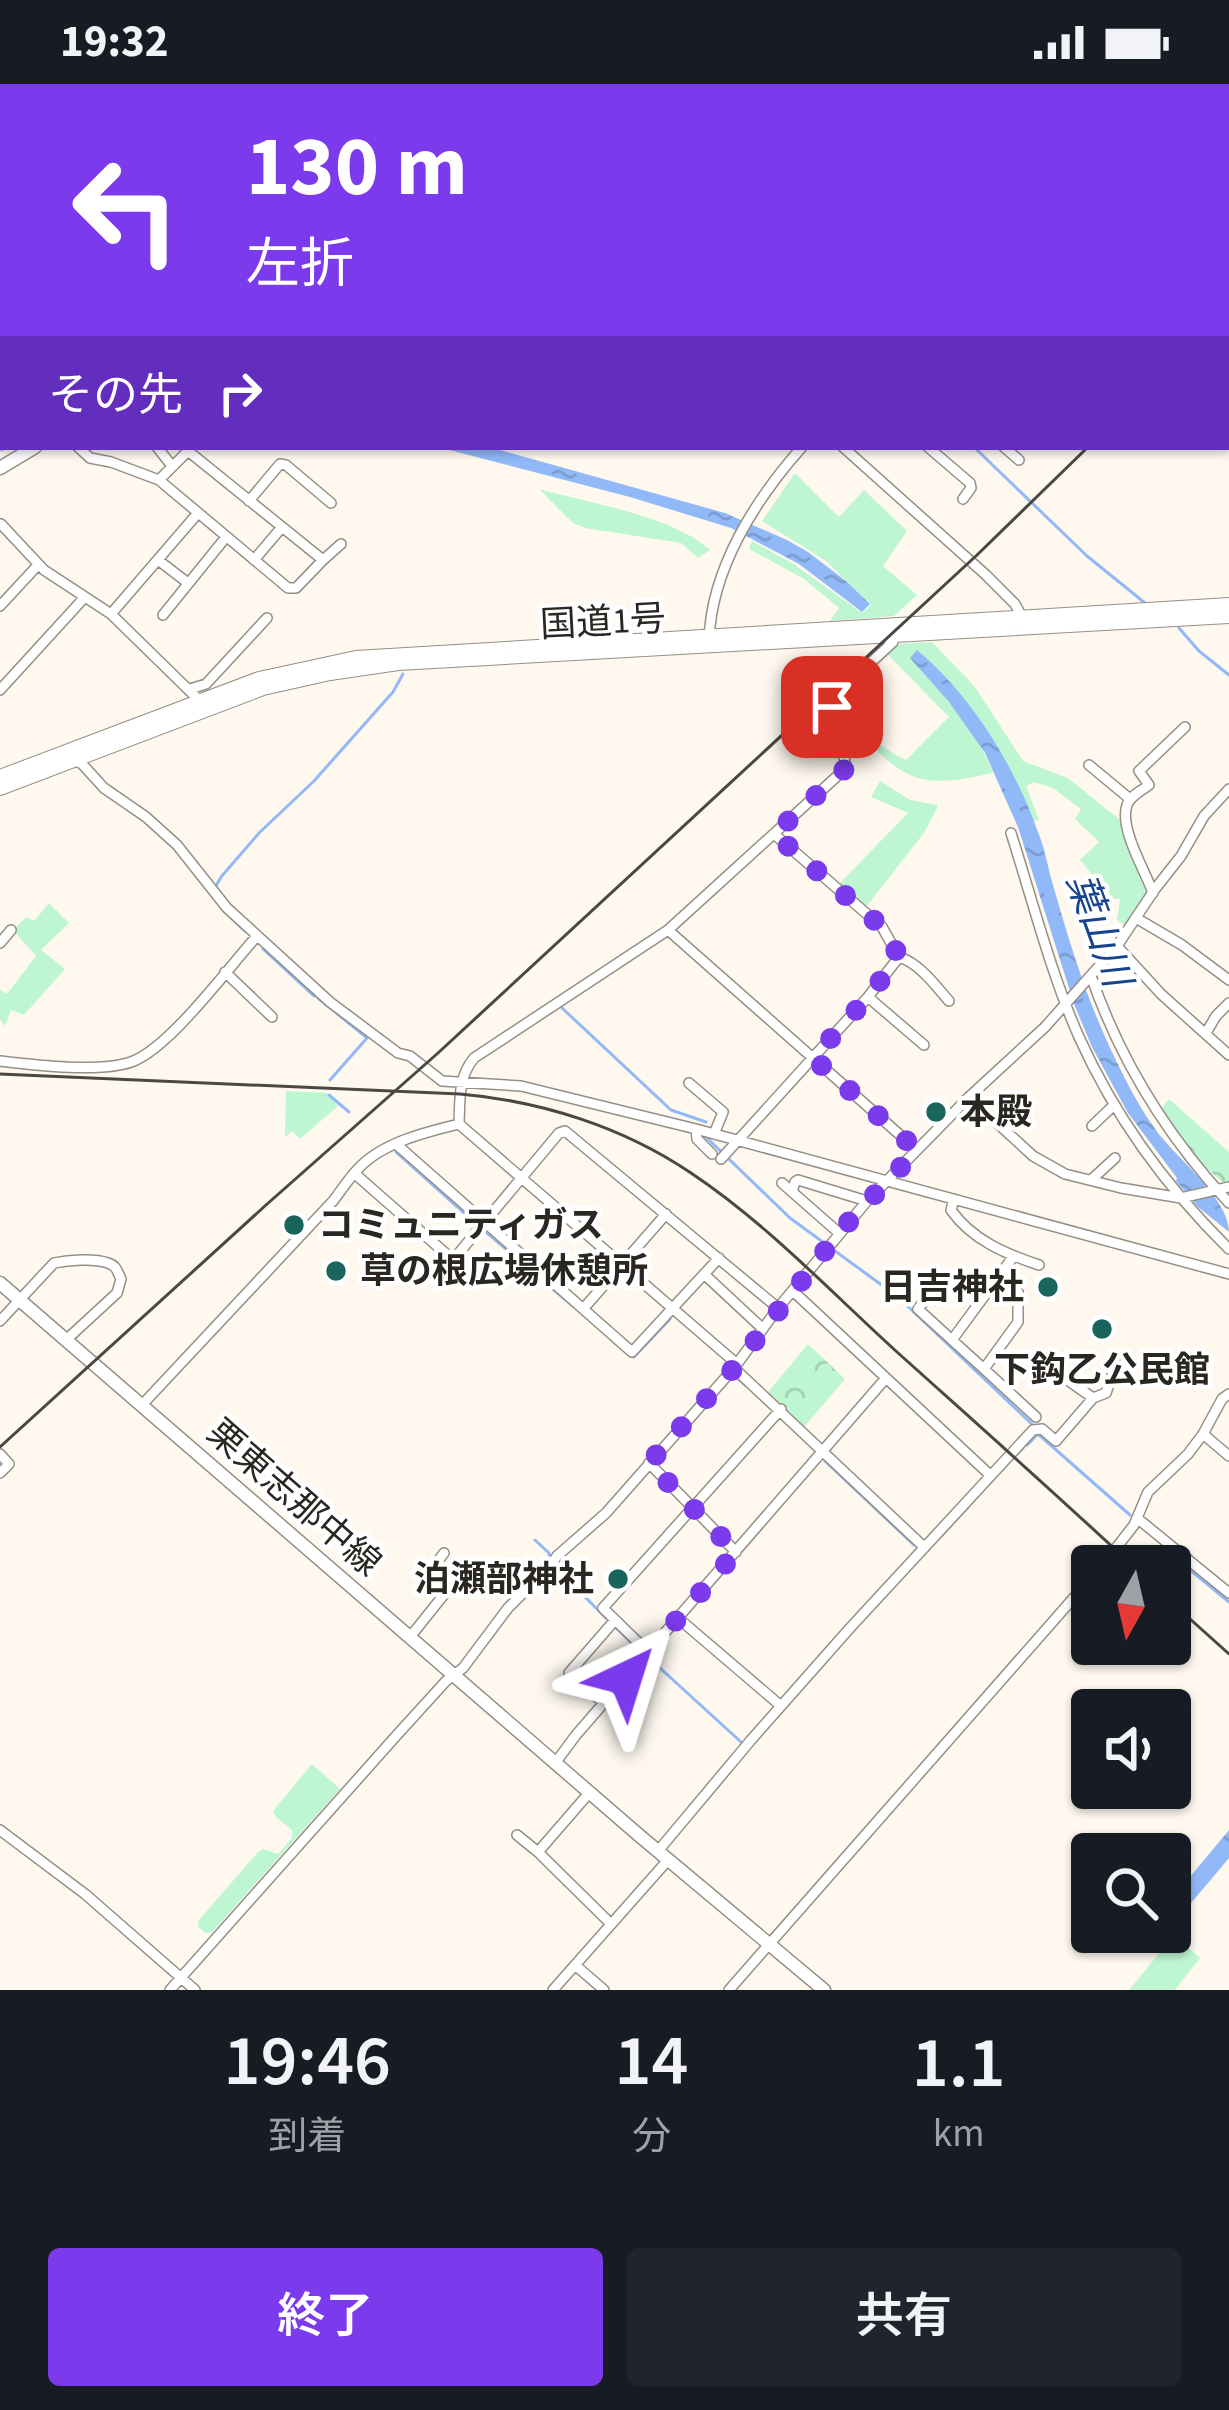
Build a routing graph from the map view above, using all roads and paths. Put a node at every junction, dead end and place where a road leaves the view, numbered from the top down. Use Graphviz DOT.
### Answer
graph roads {
  1 [pos="29,450"];
  2 [pos="82,450"];
  3 [pos="159,450"];
  4 [pos="189,450"];
  5 [pos="191,450"];
  6 [pos="800,450"];
  7 [pos="848,450"];
  8 [pos="932,450"];
  9 [pos="1007,450"];
  10 [pos="1019,460"];
  11 [pos="172,466"];
  12 [pos="0,468"];
  13 [pos="159,480"];
  14 [pos="963,499"];
  15 [pos="249,501"];
  16 [pos="331,503"];
  17 [pos="198,513"];
  18 [pos="1,524"];
  19 [pos="282,527"];
  20 [pos="226,537"];
  21 [pos="341,544"];
  22 [pos="158,560"];
  23 [pos="254,560"];
  24 [pos="323,560"];
  25 [pos="38,565"];
  26 [pos="188,584"];
  27 [pos="84,598"];
  28 [pos="1229,605"];
  29 [pos="0,606"];
  30 [pos="111,614"];
  31 [pos="163,615"];
  32 [pos="1229,616"];
  33 [pos="267,618"];
  34 [pos="1022,623"];
  35 [pos="894,636"];
  36 [pos="709,641"];
  37 [pos="0,690"];
  38 [pos="199,700"];
  39 [pos="793,707"];
  40 [pos="824,725"];
  41 [pos="1185,727"];
  42 [pos="70,755"];
  43 [pos="1088,765"];
  44 [pos="0,777"];
  45 [pos="0,788"];
  46 [pos="1229,789"];
  47 [pos="1130,799"];
  48 [pos="1011,833"];
  49 [pos="774,834"];
  50 [pos="1153,893"];
  51 [pos="1136,918"];
  52 [pos="11,930"];
  53 [pos="668,930"];
  54 [pos="257,937"];
  55 [pos="0,943"];
  56 [pos="1117,946"];
  57 [pos="899,956"];
  58 [pos="225,972"];
  59 [pos="1090,978"];
  60 [pos="1229,980"];
  61 [pos="868,997"];
  62 [pos="949,1001"];
  63 [pos="1229,1003"];
  64 [pos="1067,1004"];
  65 [pos="272,1016"];
  66 [pos="1206,1033"];
  67 [pos="924,1045"];
  68 [pos="1229,1054"];
  69 [pos="813,1058"];
  70 [pos="0,1061"];
  71 [pos="462,1082"];
  72 [pos="689,1082"];
  73 [pos="969,1096"];
  74 [pos="1113,1106"];
  75 [pos="459,1124"];
  76 [pos="1092,1126"];
  77 [pos="696,1129"];
  78 [pos="714,1134"];
  79 [pos="738,1141"];
  80 [pos="396,1144"];
  81 [pos="917,1150"];
  82 [pos="1114,1158"];
  83 [pos="354,1173"];
  84 [pos="520,1179"];
  85 [pos="887,1180"];
  86 [pos="1091,1180"];
  87 [pos="782,1183"];
  88 [pos="1224,1189"];
  89 [pos="792,1192"];
  90 [pos="1181,1198"];
  91 [pos="954,1199"];
  92 [pos="867,1201"];
  93 [pos="1229,1203"];
  94 [pos="666,1214"];
  95 [pos="483,1222"];
  96 [pos="839,1233"];
  97 [pos="1229,1249"];
  98 [pos="1013,1257"];
  99 [pos="719,1258"];
  100 [pos="452,1259"];
  101 [pos="1040,1265"];
  102 [pos="620,1266"];
  103 [pos="443,1272"];
  104 [pos="704,1274"];
  105 [pos="1229,1274"];
  106 [pos="1000,1277"];
  107 [pos="0,1283"];
  108 [pos="938,1283"];
  109 [pos="794,1292"];
  110 [pos="20,1300"];
  111 [pos="584,1307"];
  112 [pos="778,1308"];
  113 [pos="671,1310"];
  114 [pos="0,1321"];
  115 [pos="763,1329"];
  116 [pos="66,1340"];
  117 [pos="952,1340"];
  118 [pos="1115,1355"];
  119 [pos="1041,1360"];
  120 [pos="735,1366"];
  121 [pos="983,1369"];
  122 [pos="886,1378"];
  123 [pos="1229,1394"];
  124 [pos="1094,1398"];
  125 [pos="141,1406"];
  126 [pos="1217,1408"];
  127 [pos="781,1409"];
  128 [pos="1229,1420"];
  129 [pos="1037,1425"];
  130 [pos="1203,1434"];
  131 [pos="823,1451"];
  132 [pos="0,1454"];
  133 [pos="1229,1456"];
  134 [pos="649,1463"];
  135 [pos="0,1473"];
  136 [pos="990,1475"];
  137 [pos="694,1509"];
  138 [pos="1137,1518"];
  139 [pos="1120,1545"];
  140 [pos="924,1547"];
  141 [pos="736,1552"];
  142 [pos="444,1553"];
  143 [pos="1229,1593"];
  144 [pos="1071,1601"];
  145 [pos="678,1618"];
  146 [pos="615,1620"];
  147 [pos="410,1637"];
  148 [pos="648,1652"];
  149 [pos="454,1676"];
  150 [pos="604,1703"];
  151 [pos="781,1706"];
  152 [pos="556,1762"];
  153 [pos="590,1792"];
  154 [pos="0,1830"];
  155 [pos="517,1834"];
  156 [pos="538,1852"];
  157 [pos="663,1856"];
  158 [pos="610,1924"];
  159 [pos="770,1945"];
  160 [pos="575,1965"];
  161 [pos="181,1978"];
  162 [pos="170,1990"];
  163 [pos="195,1990"];
  164 [pos="553,1990"];
  165 [pos="604,1990"];
  166 [pos="729,1990"];
  167 [pos="824,1990"];
  1 -- 12 [label="main road"];
  2 -- 13 [label="street"];
  3 -- 11 [label="street"];
  4 -- 11 [label="street"];
  5 -- 15 [label="street"];
  6 -- 36 [label="street"];
  7 -- 34 [label="street"];
  8 -- 14 [label="street"];
  9 -- 10 [label="street"];
  11 -- 13 [label="street"];
  13 -- 17 [label="street"];
  15 -- 16 [label="street"];
  15 -- 19 [label="street"];
  17 -- 20 [label="street"];
  17 -- 22 [label="street"];
  18 -- 25 [label="street"];
  19 -- 23 [label="street"];
  19 -- 24 [label="street"];
  20 -- 23 [label="street"];
  20 -- 26 [label="street"];
  21 -- 24 [label="street"];
  22 -- 26 [label="street"];
  22 -- 30 [label="street"];
  23 -- 24 [label="street"];
  25 -- 27 [label="street"];
  25 -- 29 [label="street"];
  26 -- 31 [label="street"];
  27 -- 30 [label="street"];
  27 -- 37 [label="street"];
  28 -- 34 [label="highway, 国道1号"];
  30 -- 38 [label="street"];
  32 -- 34 [label="highway, 国道1号"];
  33 -- 38 [label="street"];
  34 -- 35 [label="highway, 国道1号"];
  34 -- 36 [label="highway, 国道1号"];
  35 -- 36 [label="highway, 国道1号"];
  35 -- 40 [label="street"];
  36 -- 38 [label="highway, 国道1号"];
  38 -- 42 [label="highway, 国道1号"];
  39 -- 40 [label="street"];
  40 -- 49 [label="street"];
  41 -- 47 [label="street"];
  42 -- 44 [label="highway, 国道1号"];
  42 -- 45 [label="highway, 国道1号"];
  42 -- 54 [label="street"];
  43 -- 47 [label="street"];
  46 -- 50 [label="street"];
  47 -- 50 [label="street"];
  48 -- 64 [label="street"];
  49 -- 53 [label="street"];
  49 -- 57 [label="street"];
  50 -- 51 [label="street"];
  51 -- 56 [label="street"];
  51 -- 60 [label="street"];
  52 -- 55 [label="street"];
  53 -- 69 [label="street"];
  53 -- 71 [label="street"];
  54 -- 58 [label="street"];
  54 -- 71 [label="street"];
  56 -- 59 [label="street"];
  56 -- 66 [label="street"];
  57 -- 61 [label="street"];
  57 -- 62 [label="street"];
  58 -- 65 [label="street"];
  58 -- 70 [label="street"];
  59 -- 64 [label="street"];
  59 -- 88 [label="street"];
  61 -- 67 [label="street"];
  61 -- 69 [label="street"];
  63 -- 66 [label="street"];
  64 -- 73 [label="street"];
  64 -- 74 [label="street"];
  66 -- 68 [label="street"];
  69 -- 79 [label="street"];
  69 -- 81 [label="street"];
  71 -- 75 [label="street"];
  71 -- 77 [label="street"];
  72 -- 78 [label="street"];
  73 -- 81 [label="street"];
  73 -- 86 [label="street"];
  74 -- 76 [label="street"];
  74 -- 90 [label="street"];
  75 -- 80 [label="street"];
  75 -- 84 [label="street"];
  77 -- 78 [label="street"];
  77 -- 79 [label="street"];
  78 -- 79 [label="street"];
  79 -- 85 [label="street"];
  80 -- 83 [label="street"];
  80 -- 95 [label="street"];
  81 -- 85 [label="street"];
  82 -- 86 [label="street"];
  83 -- 100 [label="street"];
  83 -- 125 [label="street"];
  84 -- 94 [label="street"];
  84 -- 95 [label="street"];
  84 -- 102 [label="street"];
  85 -- 91 [label="street"];
  85 -- 92 [label="street"];
  86 -- 90 [label="street"];
  87 -- 89 [label="street"];
  88 -- 90 [label="street"];
  88 -- 93 [label="street"];
  89 -- 92 [label="street"];
  89 -- 96 [label="street"];
  90 -- 97 [label="street"];
  91 -- 98 [label="street"];
  91 -- 105 [label="street"];
  92 -- 96 [label="street"];
  94 -- 99 [label="street"];
  94 -- 102 [label="street"];
  95 -- 100 [label="street"];
  95 -- 111 [label="street"];
  96 -- 109 [label="street"];
  98 -- 101 [label="street"];
  98 -- 106 [label="street"];
  99 -- 104 [label="street"];
  99 -- 112 [label="street"];
  100 -- 103 [label="street"];
  102 -- 111 [label="street"];
  102 -- 113 [label="street"];
  104 -- 113 [label="street"];
  104 -- 115 [label="street"];
  106 -- 117 [label="street"];
  106 -- 121 [label="street"];
  107 -- 110 [label="main road, 栗東志那中線"];
  108 -- 117 [label="street"];
  109 -- 112 [label="street"];
  109 -- 122 [label="street"];
  110 -- 114 [label="street"];
  110 -- 116 [label="main road, 栗東志那中線"];
  110 -- 116 [label="street"];
  111 -- 113 [label="street"];
  112 -- 115 [label="street"];
  113 -- 120 [label="street"];
  115 -- 120 [label="street"];
  116 -- 125 [label="main road, 栗東志那中線"];
  117 -- 121 [label="street"];
  118 -- 124 [label="street"];
  119 -- 124 [label="street"];
  120 -- 127 [label="street"];
  120 -- 134 [label="street"];
  121 -- 129 [label="street"];
  122 -- 131 [label="street"];
  122 -- 136 [label="street"];
  123 -- 126 [label="street"];
  124 -- 129 [label="street"];
  125 -- 147 [label="main road, 栗東志那中線"];
  126 -- 128 [label="street"];
  126 -- 130 [label="street"];
  127 -- 131 [label="street"];
  127 -- 137 [label="street"];
  129 -- 136 [label="street"];
  130 -- 133 [label="street"];
  130 -- 138 [label="street"];
  131 -- 140 [label="street"];
  131 -- 141 [label="street"];
  132 -- 135 [label="street"];
  134 -- 137 [label="street"];
  134 -- 149 [label="street"];
  136 -- 140 [label="street"];
  137 -- 141 [label="street"];
  137 -- 146 [label="street"];
  138 -- 139 [label="street"];
  138 -- 143 [label="street"];
  140 -- 151 [label="street"];
  141 -- 145 [label="street"];
  142 -- 147 [label="street"];
  144 -- 159 [label="street"];
  145 -- 148 [label="street"];
  145 -- 151 [label="street"];
  146 -- 148 [label="street"];
  146 -- 150 [label="street"];
  147 -- 149 [label="main road, 栗東志那中線"];
  148 -- 150 [label="street"];
  149 -- 152 [label="main road, 栗東志那中線"];
  149 -- 161 [label="street"];
  150 -- 152 [label="street"];
  151 -- 157 [label="street"];
  152 -- 153 [label="main road, 栗東志那中線"];
  153 -- 156 [label="street"];
  153 -- 157 [label="main road, 栗東志那中線"];
  154 -- 161 [label="street"];
  155 -- 156 [label="street"];
  156 -- 158 [label="street"];
  157 -- 158 [label="street"];
  157 -- 159 [label="main road, 栗東志那中線"];
  158 -- 160 [label="street"];
  159 -- 166 [label="street"];
  159 -- 167 [label="main road, 栗東志那中線"];
  160 -- 164 [label="street"];
  160 -- 165 [label="street"];
  161 -- 162 [label="street"];
  161 -- 163 [label="street"];
}
